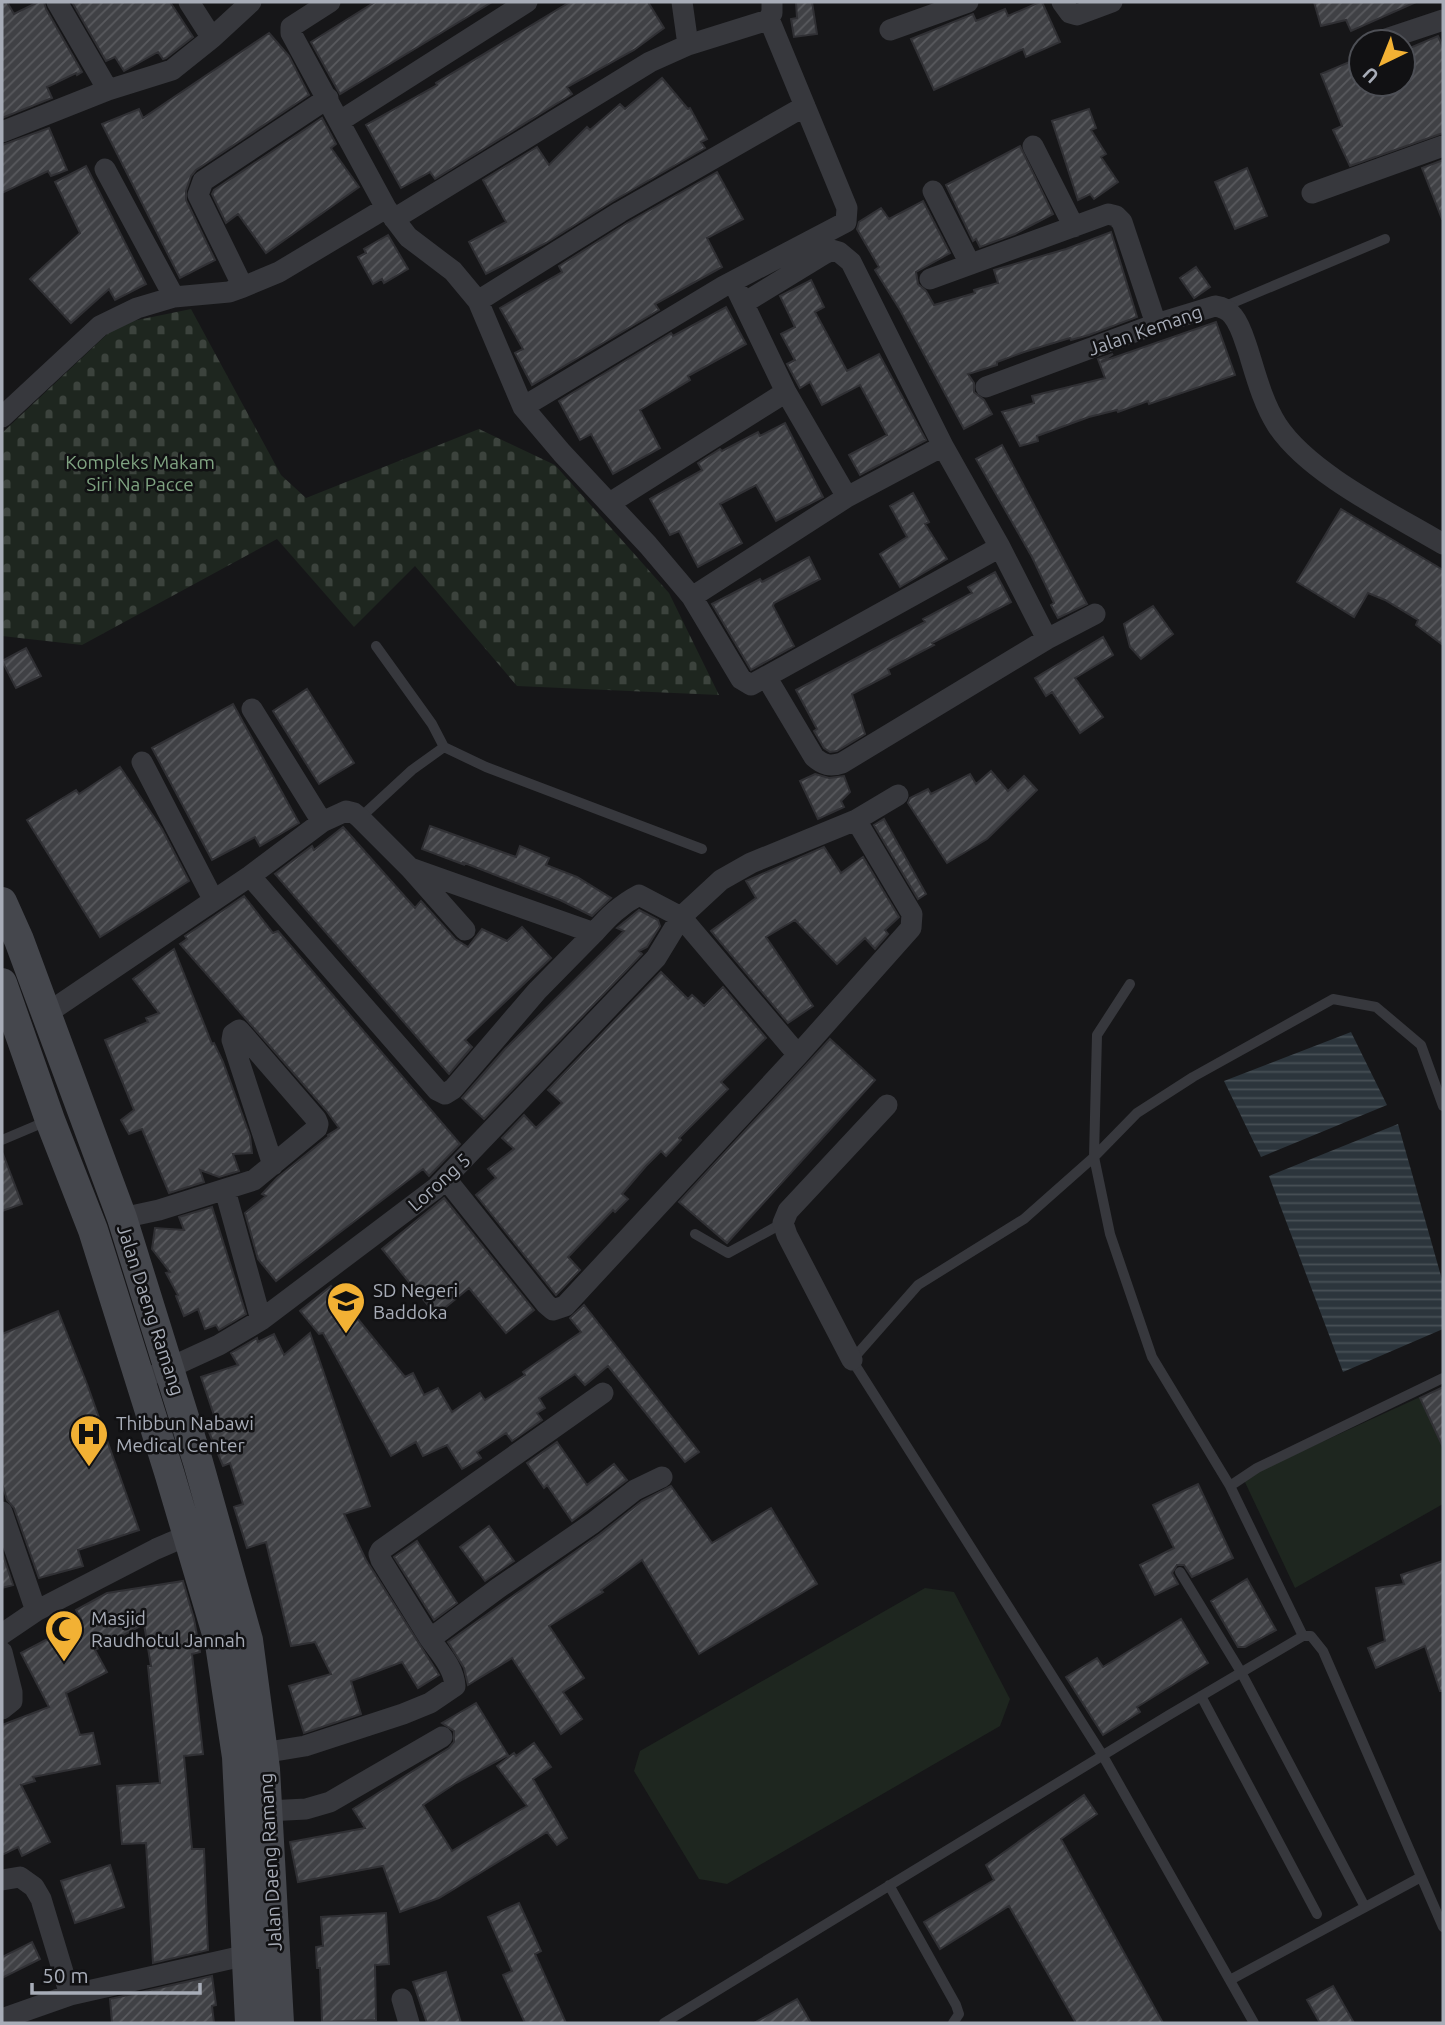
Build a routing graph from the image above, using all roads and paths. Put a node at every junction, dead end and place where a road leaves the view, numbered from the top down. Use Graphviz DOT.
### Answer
graph roads {
  1 [pos="57,2"];
  2 [pos="189,2"];
  3 [pos="251,2"];
  4 [pos="330,2"];
  5 [pos="527,2"];
  6 [pos="682,2"];
  7 [pos="968,2"];
  8 [pos="1062,2"];
  9 [pos="1112,2"];
  10 [pos="771,10"];
  11 [pos="1443,20"];
  12 [pos="1417,29"];
  13 [pos="890,30"];
  14 [pos="212,38"];
  15 [pos="688,45"];
  16 [pos="108,90"];
  17 [pos="328,98"];
  18 [pos="806,106"];
  19 [pos="340,121"];
  20 [pos="2,132"];
  21 [pos="1033,146"];
  22 [pos="1443,146"];
  23 [pos="105,169"];
  24 [pos="933,191"];
  25 [pos="1312,193"];
  26 [pos="390,213"];
  27 [pos="1074,227"];
  28 [pos="1385,239"];
  29 [pos="970,264"];
  30 [pos="930,279"];
  31 [pos="729,284"];
  32 [pos="243,287"];
  33 [pos="174,297"];
  34 [pos="478,301"];
  35 [pos="744,303"];
  36 [pos="1223,307"];
  37 [pos="1156,324"];
  38 [pos="986,387"];
  39 [pos="786,392"];
  40 [pos="523,407"];
  41 [pos="2,417"];
  42 [pos="943,446"];
  43 [pos="847,497"];
  44 [pos="610,503"];
  45 [pos="1443,544"];
  46 [pos="1000,547"];
  47 [pos="692,597"];
  48 [pos="1095,614"];
  49 [pos="1046,639"];
  50 [pos="376,646"];
  51 [pos="767,678"];
  52 [pos="253,709"];
  53 [pos="444,747"];
  54 [pos="142,762"];
  55 [pos="898,795"];
  56 [pos="360,818"];
  57 [pos="856,820"];
  58 [pos="322,822"];
  59 [pos="702,849"];
  60 [pos="410,868"];
  61 [pos="250,876"];
  62 [pos="213,899"];
  63 [pos="2,902"];
  64 [pos="681,917"];
  65 [pos="465,930"];
  66 [pos="594,933"];
  67 [pos="10,943"];
  68 [pos="2,983"];
  69 [pos="1130,984"];
  70 [pos="46,1014"];
  71 [pos="798,1055"];
  72 [pos="887,1105"];
  73 [pos="1443,1106"];
  74 [pos="82,1109"];
  75 [pos="50,1120"];
  76 [pos="2,1140"];
  77 [pos="1094,1157"];
  78 [pos="273,1166"];
  79 [pos="446,1179"];
  80 [pos="225,1190"];
  81 [pos="122,1218"];
  82 [pos="783,1223"];
  83 [pos="695,1234"];
  84 [pos="261,1320"];
  85 [pos="852,1360"];
  86 [pos="169,1369"];
  87 [pos="1443,1378"];
  88 [pos="140,1380"];
  89 [pos="603,1393"];
  90 [pos="662,1477"];
  91 [pos="1230,1486"];
  92 [pos="2,1512"];
  93 [pos="215,1525"];
  94 [pos="187,1534"];
  95 [pos="1180,1572"];
  96 [pos="36,1611"];
  97 [pos="2,1634"];
  98 [pos="1303,1636"];
  99 [pos="430,1639"];
  100 [pos="2,1652"];
  101 [pos="1241,1672"];
  102 [pos="1201,1696"];
  103 [pos="2,1709"];
  104 [pos="442,1737"];
  105 [pos="250,1755"];
  106 [pos="1103,1756"];
  107 [pos="267,1811"];
  108 [pos="1421,1877"];
  109 [pos="2,1880"];
  110 [pos="889,1885"];
  111 [pos="1365,1907"];
  112 [pos="1317,1914"];
  113 [pos="1443,1927"];
  114 [pos="275,1948"];
  115 [pos="246,1956"];
  116 [pos="1230,1980"];
  117 [pos="70,1995"];
  118 [pos="402,1999"];
  119 [pos="2,2019"];
  120 [pos="250,2023"];
  121 [pos="279,2023"];
  122 [pos="409,2023"];
  123 [pos="664,2023"];
  124 [pos="953,2023"];
  125 [pos="1254,2023"];
  1 -- 16 [label="street"];
  2 -- 14 [label="street"];
  3 -- 14 [label="street"];
  4 -- 17 [label="street"];
  5 -- 19 [label="street"];
  6 -- 15 [label="street"];
  7 -- 13 [label="street"];
  8 -- 9 [label="street"];
  10 -- 15 [label="street"];
  10 -- 18 [label="street"];
  11 -- 12 [label="street"];
  14 -- 16 [label="street"];
  15 -- 26 [label="street"];
  16 -- 20 [label="street"];
  17 -- 19 [label="street"];
  17 -- 32 [label="street"];
  18 -- 31 [label="street"];
  18 -- 34 [label="street"];
  19 -- 26 [label="street"];
  21 -- 27 [label="street"];
  22 -- 25 [label="street"];
  23 -- 33 [label="street"];
  24 -- 29 [label="street"];
  26 -- 32 [label="street"];
  26 -- 34 [label="street"];
  27 -- 29 [label="street"];
  27 -- 37 [label="street"];
  28 -- 36 [label="lane"];
  29 -- 30 [label="street"];
  31 -- 35 [label="street"];
  31 -- 40 [label="street"];
  32 -- 33 [label="street"];
  33 -- 41 [label="street"];
  34 -- 40 [label="street"];
  35 -- 39 [label="street"];
  35 -- 42 [label="street"];
  36 -- 37 [label="street, Jalan Kemang"];
  36 -- 45 [label="street, Jalan Kemang"];
  37 -- 38 [label="street, Jalan Kemang"];
  39 -- 43 [label="street"];
  39 -- 44 [label="street"];
  40 -- 44 [label="street"];
  42 -- 43 [label="street"];
  42 -- 46 [label="street"];
  43 -- 47 [label="street"];
  44 -- 47 [label="street"];
  46 -- 49 [label="street"];
  46 -- 51 [label="street"];
  47 -- 51 [label="street"];
  48 -- 49 [label="street"];
  49 -- 51 [label="street"];
  50 -- 53 [label="lane"];
  52 -- 58 [label="street"];
  53 -- 56 [label="lane"];
  53 -- 59 [label="lane"];
  54 -- 62 [label="street"];
  55 -- 57 [label="street, Lorong 5"];
  56 -- 58 [label="street"];
  56 -- 60 [label="street"];
  57 -- 64 [label="street, Lorong 5"];
  57 -- 71 [label="street"];
  58 -- 61 [label="street"];
  60 -- 65 [label="street"];
  60 -- 66 [label="street"];
  61 -- 62 [label="street"];
  61 -- 66 [label="street"];
  62 -- 70 [label="street"];
  63 -- 67 [label="main road, Jalan Daeng Ramang"];
  64 -- 66 [label="street"];
  64 -- 71 [label="street"];
  64 -- 79 [label="street, Lorong 5"];
  67 -- 70 [label="main road, Jalan Daeng Ramang"];
  68 -- 75 [label="main road, Jalan Daeng Ramang"];
  69 -- 77 [label="lane"];
  70 -- 74 [label="main road, Jalan Daeng Ramang"];
  71 -- 79 [label="street"];
  72 -- 82 [label="street"];
  73 -- 77 [label="lane"];
  74 -- 75 [label="street"];
  74 -- 81 [label="main road, Jalan Daeng Ramang"];
  75 -- 76 [label="lane"];
  75 -- 88 [label="main road, Jalan Daeng Ramang"];
  77 -- 85 [label="lane"];
  77 -- 91 [label="lane"];
  78 -- 78 [label="street"];
  78 -- 80 [label="street"];
  79 -- 84 [label="street, Lorong 5"];
  80 -- 81 [label="street"];
  80 -- 84 [label="street"];
  81 -- 86 [label="main road, Jalan Daeng Ramang"];
  82 -- 83 [label="lane"];
  82 -- 85 [label="street"];
  84 -- 86 [label="street, Lorong 5"];
  85 -- 106 [label="lane"];
  86 -- 88 [label="street, Lorong 5"];
  86 -- 93 [label="main road, Jalan Daeng Ramang"];
  87 -- 91 [label="lane"];
  88 -- 94 [label="main road, Jalan Daeng Ramang"];
  89 -- 99 [label="street"];
  90 -- 99 [label="street"];
  91 -- 98 [label="lane"];
  92 -- 96 [label="street"];
  93 -- 94 [label="street"];
  93 -- 105 [label="main road, Jalan Daeng Ramang"];
  94 -- 96 [label="street"];
  94 -- 105 [label="main road, Jalan Daeng Ramang"];
  95 -- 101 [label="lane"];
  96 -- 97 [label="street"];
  98 -- 101 [label="lane"];
  98 -- 108 [label="lane"];
  99 -- 105 [label="street"];
  100 -- 103 [label="street"];
  101 -- 102 [label="lane"];
  101 -- 111 [label="lane"];
  102 -- 106 [label="lane"];
  102 -- 112 [label="lane"];
  104 -- 107 [label="street"];
  105 -- 107 [label="main road, Jalan Daeng Ramang"];
  105 -- 115 [label="main road, Jalan Daeng Ramang"];
  106 -- 110 [label="lane"];
  106 -- 116 [label="lane"];
  107 -- 114 [label="main road, Jalan Daeng Ramang"];
  108 -- 111 [label="lane"];
  108 -- 113 [label="lane"];
  109 -- 117 [label="street"];
  110 -- 123 [label="lane"];
  110 -- 124 [label="lane"];
  111 -- 116 [label="lane"];
  114 -- 115 [label="street"];
  114 -- 121 [label="main road, Jalan Daeng Ramang"];
  115 -- 117 [label="street"];
  115 -- 120 [label="main road, Jalan Daeng Ramang"];
  116 -- 125 [label="lane"];
  117 -- 119 [label="street"];
  118 -- 122 [label="street"];
}
